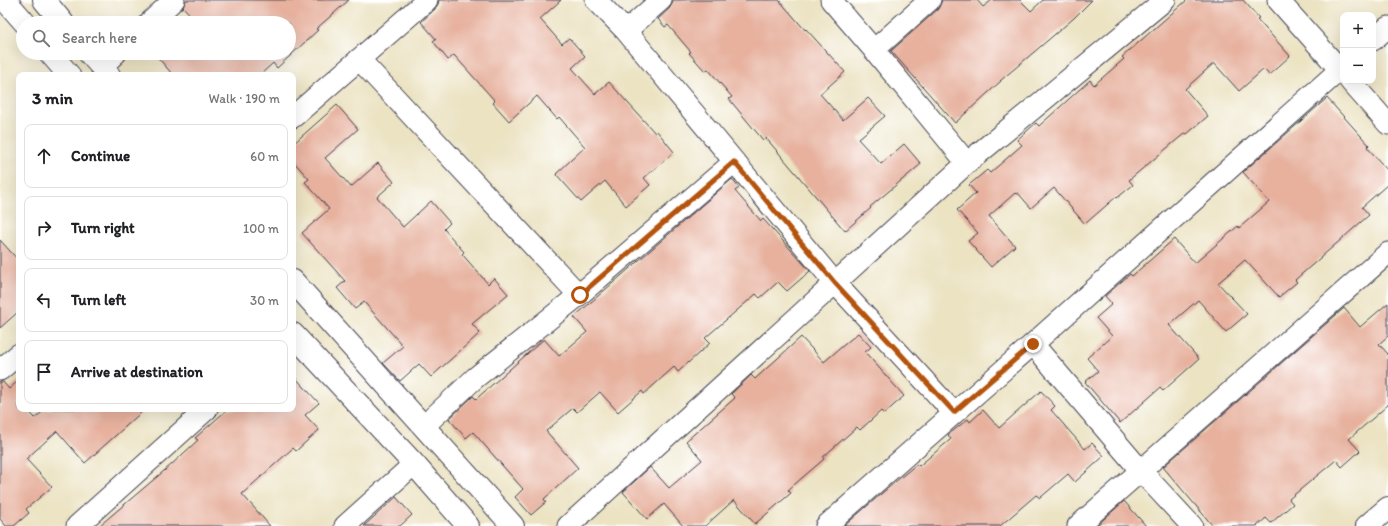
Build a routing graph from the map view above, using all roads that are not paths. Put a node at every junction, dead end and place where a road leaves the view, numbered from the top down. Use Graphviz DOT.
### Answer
graph roads {
  1 [pos="5,0"];
  2 [pos="44,0"];
  3 [pos="174,0"];
  4 [pos="427,0"];
  5 [pos="596,0"];
  6 [pos="661,0"];
  7 [pos="831,0"];
  8 [pos="930,0"];
  9 [pos="1165,0"];
  10 [pos="1278,0"];
  11 [pos="19,16"];
  12 [pos="58,16"];
  13 [pos="157,16"];
  14 [pos="1388,27"];
  15 [pos="626,32"];
  16 [pos="1376,37"];
  17 [pos="874,50"];
  18 [pos="359,59"];
  19 [pos="56,60"];
  20 [pos="1340,69"];
  21 [pos="66,72"];
  22 [pos="1340,76"];
  23 [pos="1353,84"];
  24 [pos="296,114"];
  25 [pos="1388,124"];
  26 [pos="734,162"];
  27 [pos="967,163"];
  28 [pos="1388,253"];
  29 [pos="835,283"];
  30 [pos="296,284"];
  31 [pos="580,295"];
  32 [pos="296,337"];
  33 [pos="1033,344"];
  34 [pos="16,357"];
  35 [pos="0,370"];
  36 [pos="204,412"];
  37 [pos="954,412"];
  38 [pos="424,426"];
  39 [pos="414,464"];
  40 [pos="1141,471"];
  41 [pos="1388,508"];
  42 [pos="77,526"];
  43 [pos="345,526"];
  44 [pos="468,526"];
  45 [pos="513,526"];
  46 [pos="568,526"];
  47 [pos="826,526"];
  48 [pos="1078,526"];
  49 [pos="1192,526"];
  50 [pos="1367,526"];
  1 -- 11 [label="street"];
  2 -- 12 [label="street"];
  3 -- 13 [label="street"];
  4 -- 18 [label="street"];
  5 -- 15 [label="street"];
  6 -- 15 [label="street"];
  7 -- 17 [label="street"];
  8 -- 17 [label="street"];
  9 -- 27 [label="street"];
  10 -- 20 [label="street"];
  14 -- 16 [label="street"];
  15 -- 26 [label="street"];
  17 -- 27 [label="street"];
  18 -- 24 [label="street"];
  18 -- 31 [label="street"];
  19 -- 21 [label="street"];
  22 -- 33 [label="street"];
  23 -- 25 [label="street"];
  26 -- 29 [label="street"];
  26 -- 31 [label="street"];
  27 -- 29 [label="street"];
  28 -- 40 [label="street"];
  29 -- 37 [label="street"];
  29 -- 46 [label="street"];
  30 -- 38 [label="street"];
  31 -- 38 [label="street"];
  32 -- 39 [label="street"];
  33 -- 37 [label="street"];
  33 -- 40 [label="street"];
  34 -- 35 [label="street"];
  36 -- 42 [label="street"];
  37 -- 47 [label="street"];
  38 -- 45 [label="street"];
  39 -- 43 [label="street"];
  39 -- 44 [label="street"];
  40 -- 48 [label="street"];
  40 -- 49 [label="street"];
  41 -- 50 [label="street"];
}
